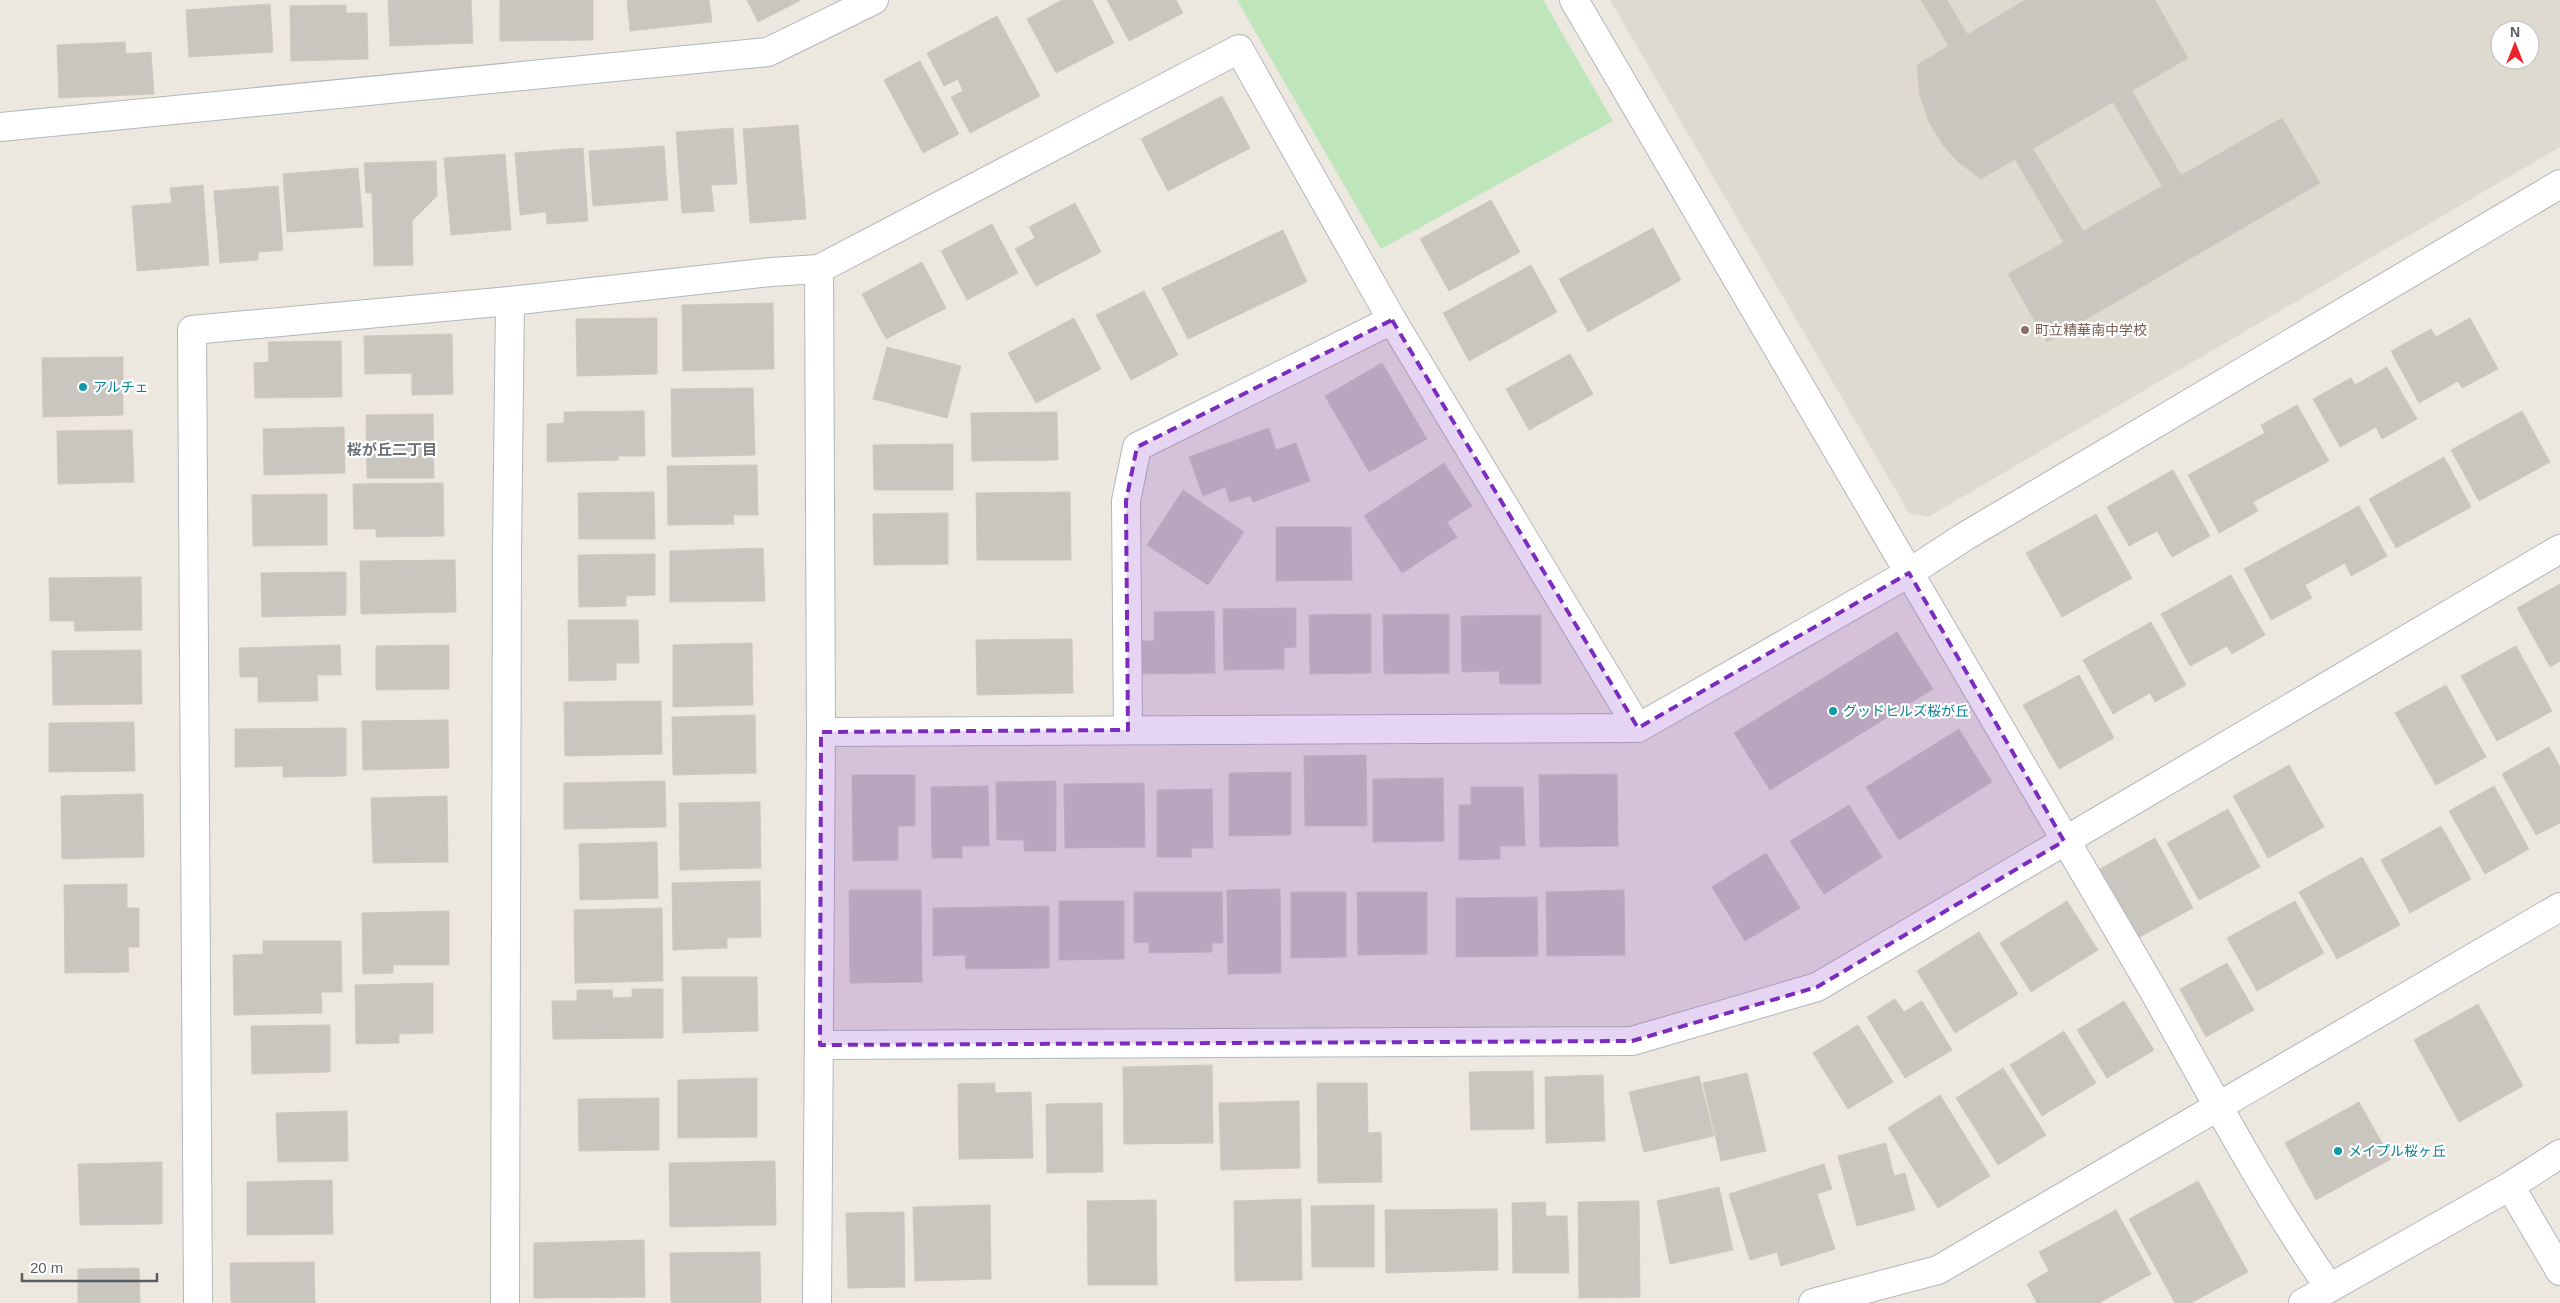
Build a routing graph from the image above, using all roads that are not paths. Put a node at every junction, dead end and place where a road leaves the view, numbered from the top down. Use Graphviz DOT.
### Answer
graph roads {
  1 [pos="874,0"];
  2 [pos="1574,0"];
  3 [pos="0,127"];
  4 [pos="2560,184"];
  5 [pos="819,269"];
  6 [pos="510,301"];
  7 [pos="1392,320"];
  8 [pos="2560,549"];
  9 [pos="1909,573"];
  10 [pos="1638,728"];
  11 [pos="1128,730"];
  12 [pos="821,732"];
  13 [pos="2064,841"];
  14 [pos="2560,907"];
  15 [pos="820,1045"];
  16 [pos="2219,1107"];
  17 [pos="2560,1154"];
  18 [pos="2510,1186"];
  19 [pos="2560,1271"];
  20 [pos="2329,1287"];
  21 [pos="198,1303"];
  22 [pos="505,1303"];
  23 [pos="817,1303"];
  24 [pos="1813,1303"];
  25 [pos="2303,1303"];
  1 -- 3 [label="street"];
  2 -- 9 [label="street"];
  4 -- 9 [label="street"];
  5 -- 6 [label="street"];
  5 -- 7 [label="street"];
  5 -- 12 [label="street"];
  6 -- 21 [label="street"];
  6 -- 22 [label="street"];
  7 -- 10 [label="street"];
  7 -- 11 [label="street"];
  8 -- 13 [label="street"];
  9 -- 10 [label="street"];
  9 -- 13 [label="street"];
  10 -- 11 [label="street"];
  11 -- 12 [label="street"];
  12 -- 15 [label="street"];
  13 -- 15 [label="street"];
  13 -- 16 [label="street"];
  14 -- 16 [label="street"];
  15 -- 23 [label="street"];
  16 -- 20 [label="street"];
  16 -- 24 [label="street"];
  17 -- 18 [label="street"];
  18 -- 19 [label="street"];
  18 -- 20 [label="street"];
  20 -- 25 [label="street"];
}
